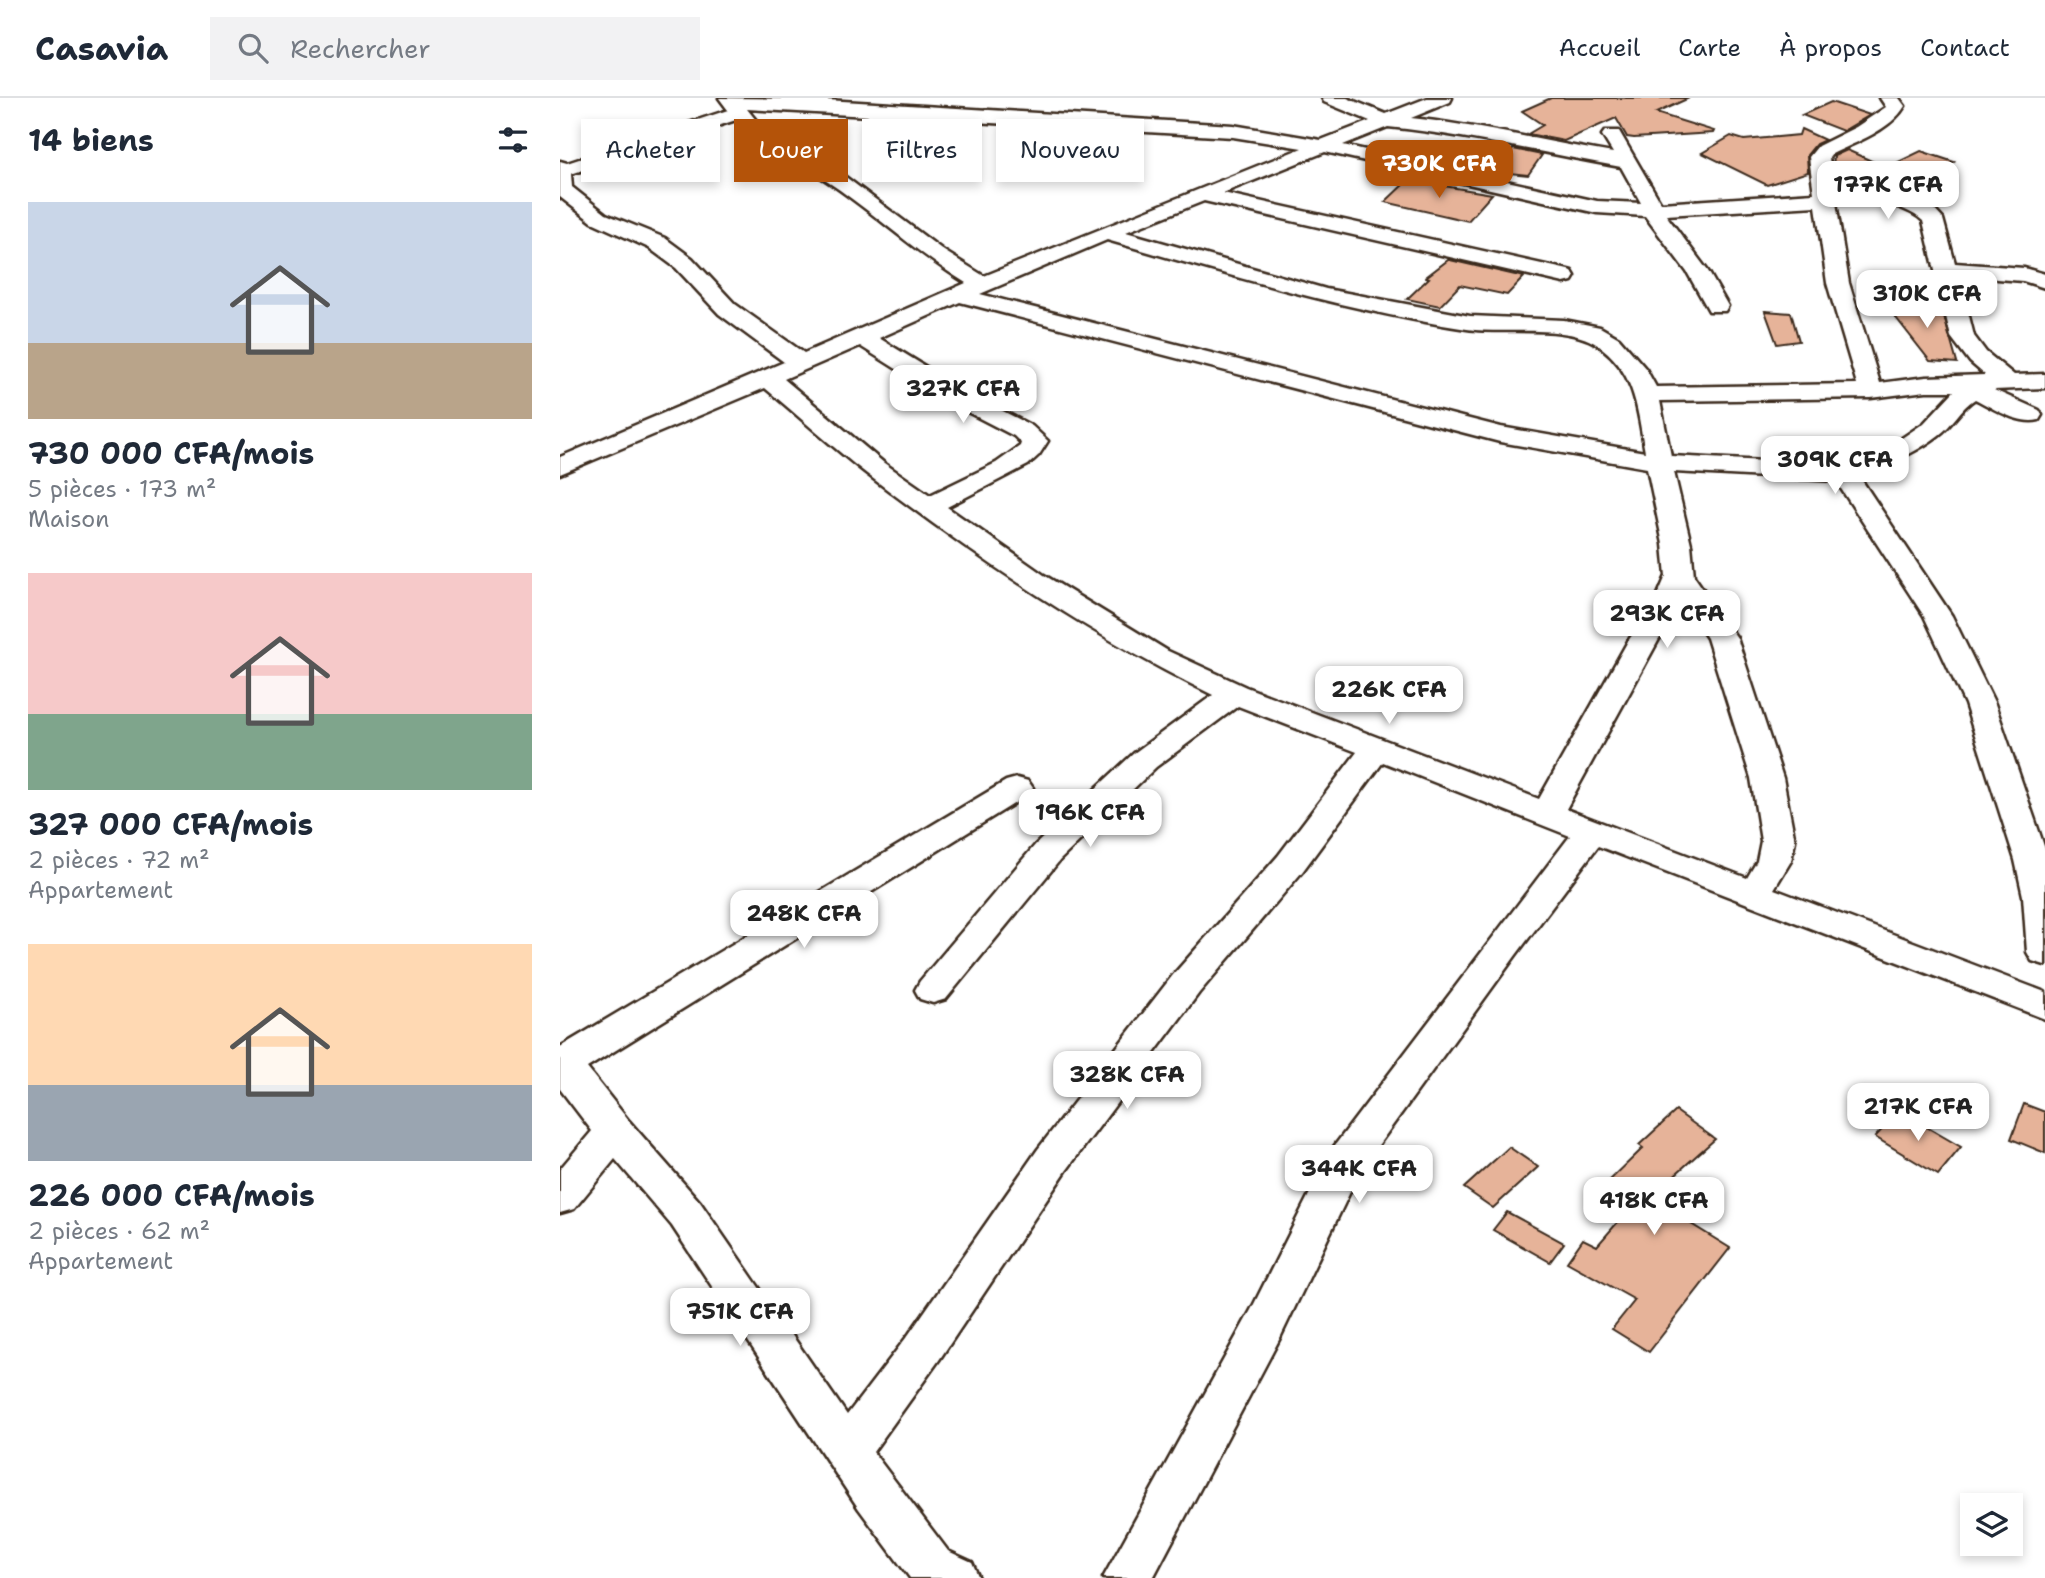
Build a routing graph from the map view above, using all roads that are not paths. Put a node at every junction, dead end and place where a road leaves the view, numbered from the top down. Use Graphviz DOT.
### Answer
graph roads {
  1 [pos="1331,98"];
  2 [pos="1443,98"];
  3 [pos="1889,98"];
  4 [pos="734,104"];
  5 [pos="1386,121"];
  6 [pos="1612,135"];
  7 [pos="1325,146"];
  8 [pos="1629,162"];
  9 [pos="561,169"];
  10 [pos="1823,190"];
  11 [pos="1202,194"];
  12 [pos="1651,210"];
  13 [pos="1107,233"];
  14 [pos="1948,268"];
  15 [pos="1564,276"];
  16 [pos="2045,281"];
  17 [pos="982,284"];
  18 [pos="959,295"];
  19 [pos="1717,306"];
  20 [pos="862,337"];
  21 [pos="803,364"];
  22 [pos="768,378"];
  23 [pos="2045,381"];
  24 [pos="2008,382"];
  25 [pos="1967,386"];
  26 [pos="1871,391"];
  27 [pos="1647,394"];
  28 [pos="1660,463"];
  29 [pos="560,466"];
  30 [pos="1844,472"];
  31 [pos="929,506"];
  32 [pos="1680,576"];
  33 [pos="1235,694"];
  34 [pos="1376,749"];
  35 [pos="1017,788"];
  36 [pos="1547,814"];
  37 [pos="1591,832"];
  38 [pos="2039,856"];
  39 [pos="1754,894"];
  40 [pos="2043,896"];
  41 [pos="2045,952"];
  42 [pos="933,990"];
  43 [pos="2045,1006"];
  44 [pos="561,1063"];
  45 [pos="615,1132"];
  46 [pos="560,1198"];
  47 [pos="847,1451"];
  48 [pos="956,1578"];
  49 [pos="1128,1578"];
  1 -- 5 [label="street"];
  2 -- 5 [label="street"];
  3 -- 10 [label="street"];
  4 -- 7 [label="street"];
  4 -- 9 [label="street"];
  4 -- 17 [label="street"];
  5 -- 7 [label="street"];
  5 -- 8 [label="street"];
  6 -- 8 [label="street"];
  7 -- 11 [label="street"];
  7 -- 12 [label="street"];
  8 -- 12 [label="street"];
  9 -- 21 [label="street"];
  10 -- 12 [label="street"];
  10 -- 14 [label="street"];
  10 -- 26 [label="street"];
  11 -- 13 [label="street"];
  11 -- 15 [label="street"];
  12 -- 19 [label="street"];
  13 -- 17 [label="street"];
  13 -- 27 [label="street"];
  14 -- 16 [label="street"];
  14 -- 24 [label="street"];
  17 -- 18 [label="street"];
  18 -- 20 [label="street"];
  18 -- 28 [label="street"];
  20 -- 21 [label="street"];
  20 -- 31 [label="street"];
  21 -- 22 [label="street"];
  22 -- 29 [label="street"];
  22 -- 31 [label="street"];
  23 -- 24 [label="street"];
  23 -- 25 [label="street"];
  24 -- 25 [label="street"];
  25 -- 26 [label="street"];
  25 -- 30 [label="street"];
  26 -- 27 [label="street"];
  27 -- 28 [label="street"];
  28 -- 30 [label="street"];
  28 -- 32 [label="street"];
  30 -- 38 [label="street"];
  31 -- 33 [label="street"];
  32 -- 36 [label="street"];
  32 -- 39 [label="street"];
  33 -- 34 [label="street"];
  33 -- 42 [label="street"];
  34 -- 36 [label="street"];
  34 -- 47 [label="street"];
  35 -- 44 [label="street"];
  36 -- 37 [label="street"];
  37 -- 39 [label="street"];
  37 -- 49 [label="street"];
  38 -- 40 [label="street"];
  39 -- 43 [label="street"];
  40 -- 41 [label="street"];
  44 -- 45 [label="street"];
  45 -- 46 [label="street"];
  45 -- 47 [label="street"];
  47 -- 48 [label="street"];
}
